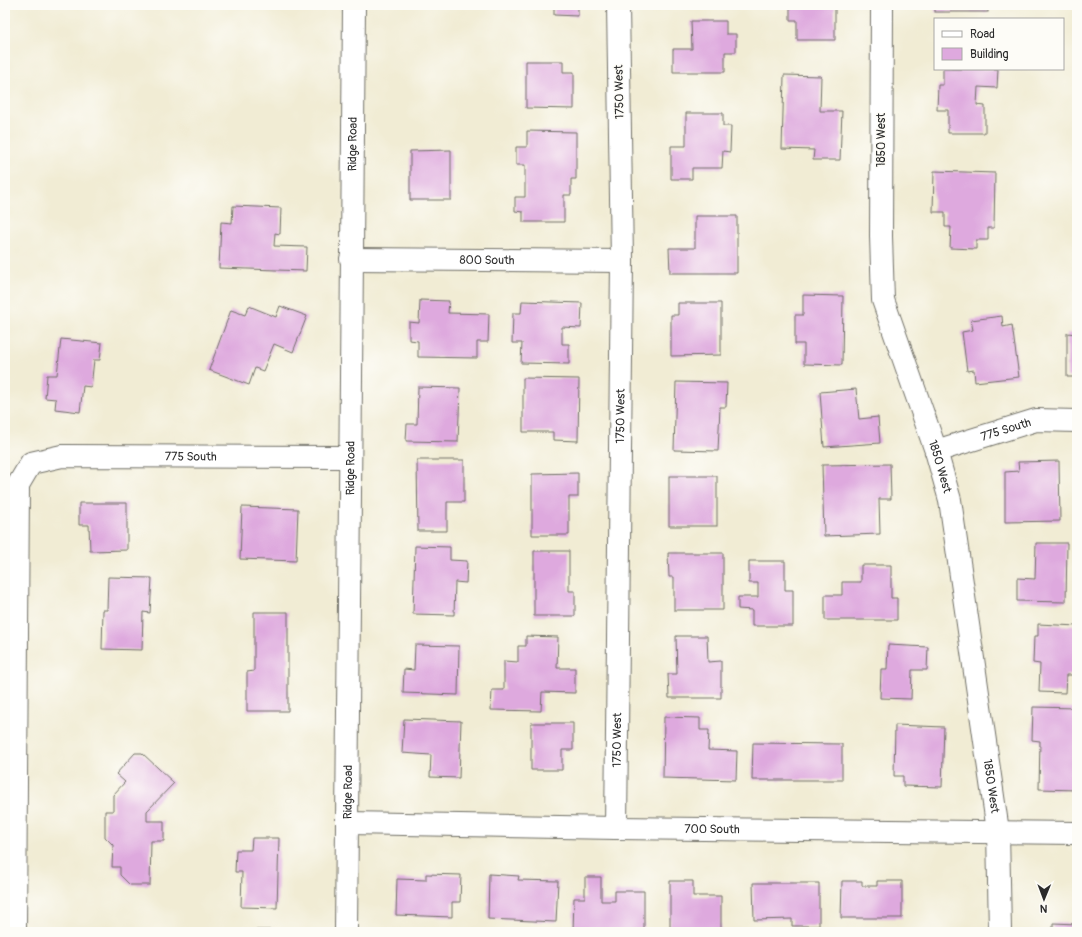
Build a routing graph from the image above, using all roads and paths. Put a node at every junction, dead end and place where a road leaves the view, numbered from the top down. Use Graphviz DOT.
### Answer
graph roads {
  1 [pos="354,5"];
  2 [pos="618,5"];
  3 [pos="882,5"];
  4 [pos="351,259"];
  5 [pos="622,261"];
  6 [pos="1077,421"];
  7 [pos="936,451"];
  8 [pos="350,457"];
  9 [pos="348,822"];
  10 [pos="616,828"];
  11 [pos="998,832"];
  12 [pos="1077,832"];
  13 [pos="15,932"];
  14 [pos="346,932"];
  15 [pos="1000,932"];
  1 -- 4 [label="street, Ridge Road"];
  2 -- 5 [label="street, 1750 West"];
  3 -- 7 [label="street, 1850 West"];
  4 -- 5 [label="street, 800 South"];
  4 -- 8 [label="street, Ridge Road"];
  5 -- 10 [label="street, 1750 West"];
  6 -- 7 [label="street, 775 South"];
  7 -- 11 [label="street, 1850 West"];
  8 -- 9 [label="street, Ridge Road"];
  8 -- 13 [label="street, 775 South"];
  9 -- 10 [label="street, 700 South"];
  9 -- 14 [label="street, Ridge Road"];
  10 -- 11 [label="street, 700 South"];
  11 -- 12 [label="street, 700 South"];
  11 -- 15 [label="street, 1850 West"];
}
